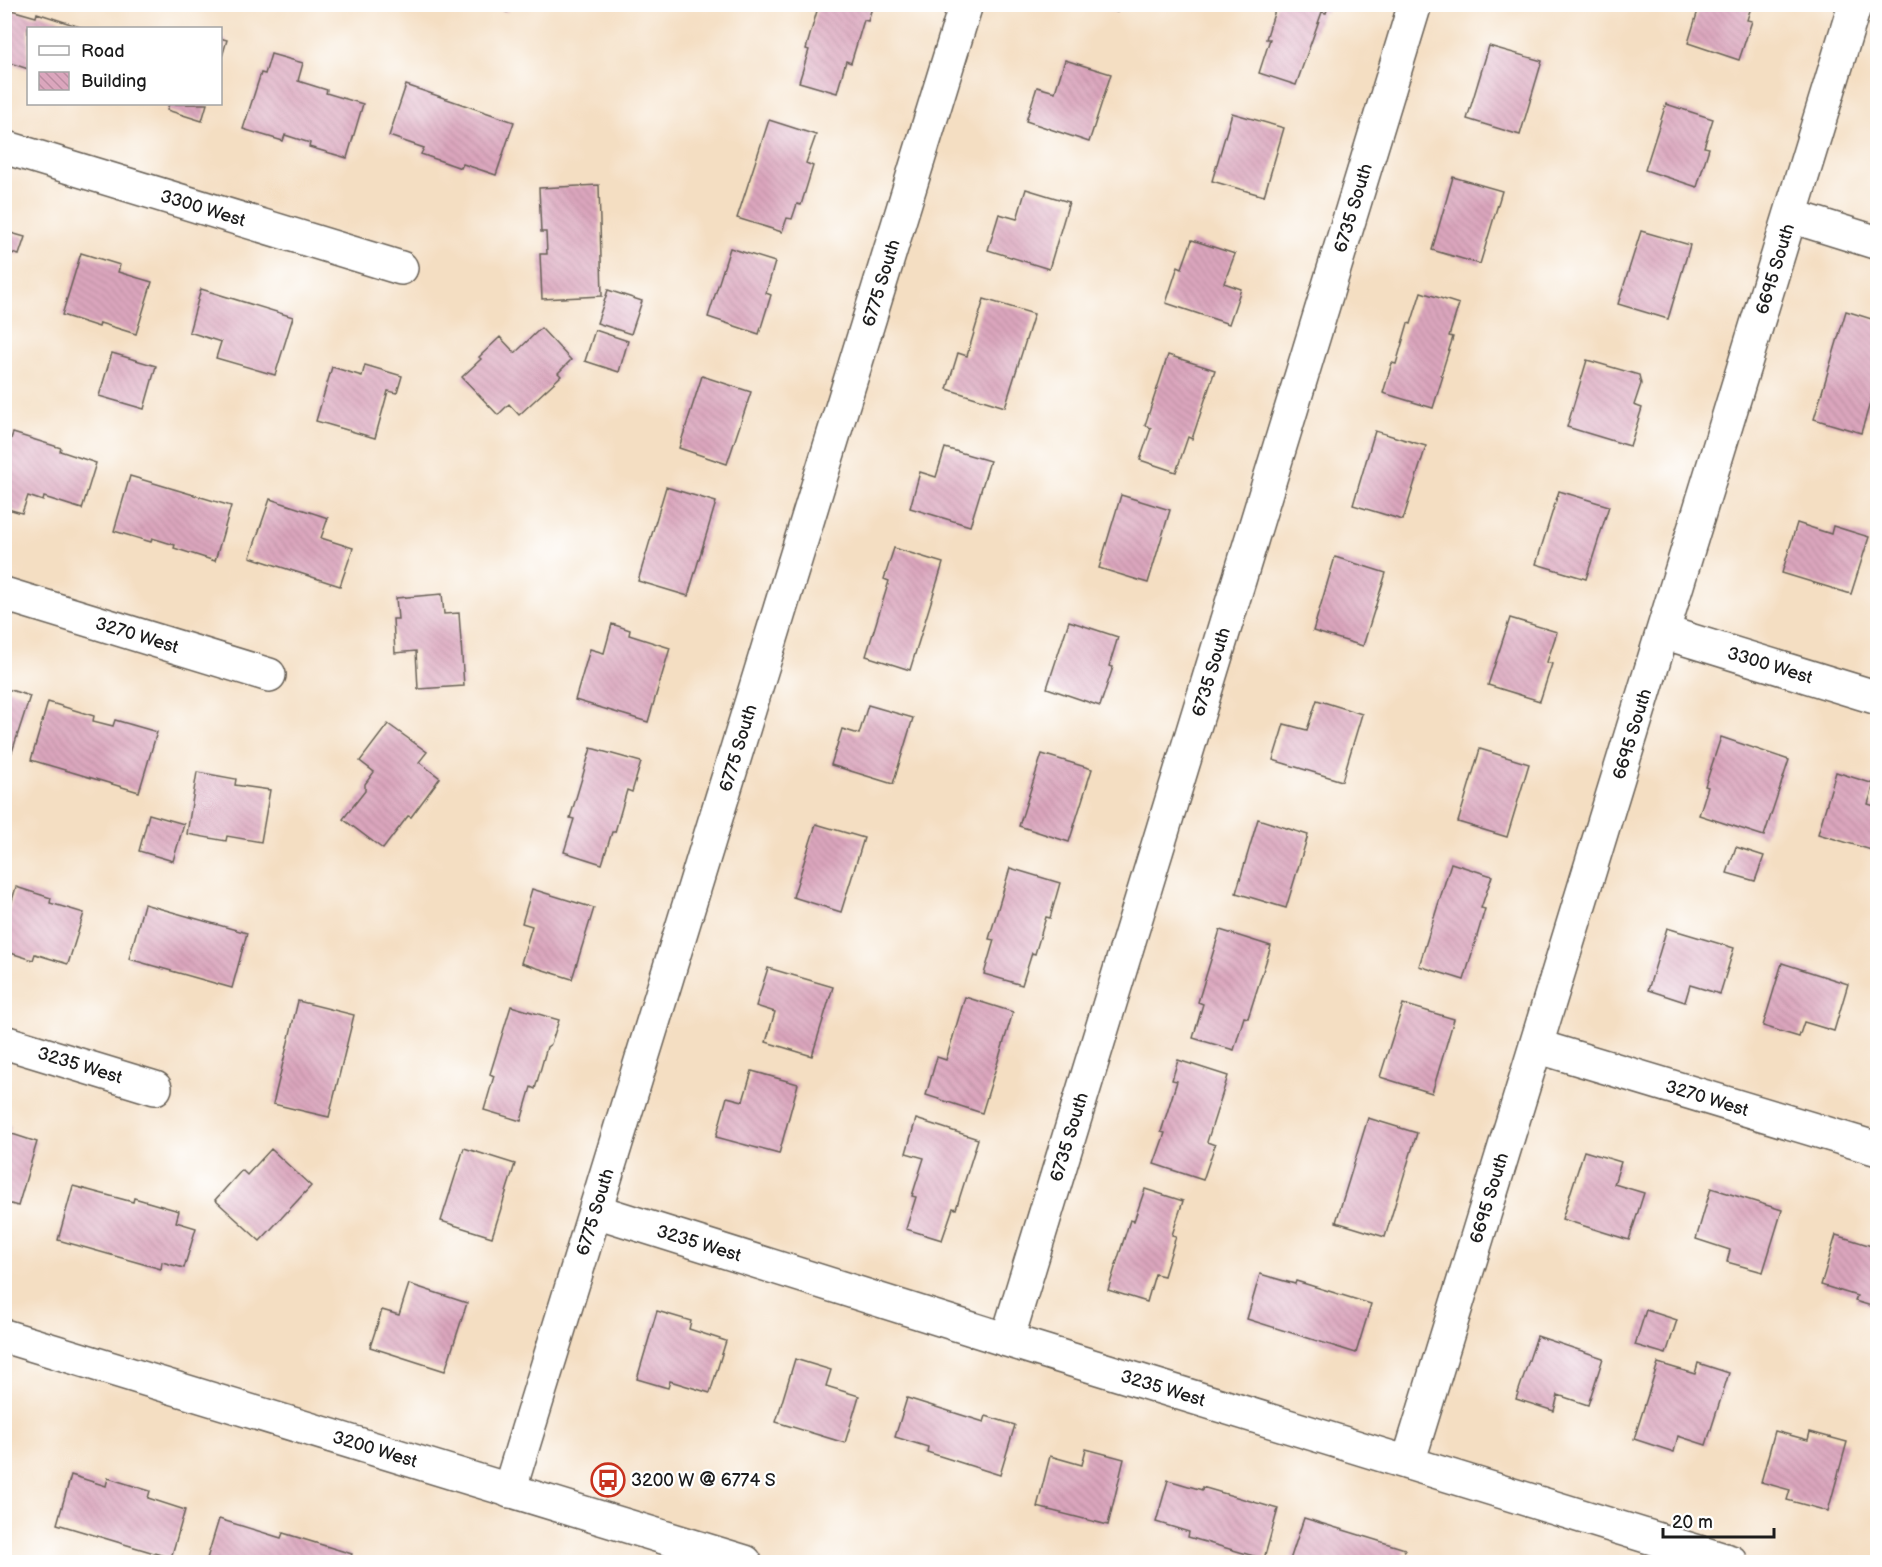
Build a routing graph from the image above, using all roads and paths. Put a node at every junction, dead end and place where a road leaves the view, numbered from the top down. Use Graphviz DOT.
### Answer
graph roads {
  1 [pos="966,4"];
  2 [pos="1415,4"];
  3 [pos="1855,4"];
  4 [pos="4,147"];
  5 [pos="1791,216"];
  6 [pos="1878,243"];
  7 [pos="401,268"];
  8 [pos="4,594"];
  9 [pos="1664,632"];
  10 [pos="269,675"];
  11 [pos="1878,698"];
  12 [pos="4,1042"];
  13 [pos="1536,1046"];
  14 [pos="155,1088"];
  15 [pos="1878,1149"];
  16 [pos="596,1211"];
  17 [pos="4,1336"];
  18 [pos="1007,1340"];
  19 [pos="1408,1462"];
  20 [pos="509,1491"];
  21 [pos="745,1563"];
  22 [pos="1731,1563"];
  1 -- 16 [label="street, 6775 South"];
  2 -- 18 [label="street, 6735 South"];
  3 -- 5 [label="street, 6695 South"];
  4 -- 7 [label="street, 3300 West"];
  5 -- 6 [label="street"];
  5 -- 9 [label="street, 6695 South"];
  8 -- 10 [label="street, 3270 West"];
  9 -- 11 [label="street, 3300 West"];
  9 -- 13 [label="street, 6695 South"];
  12 -- 14 [label="street, 3235 West"];
  13 -- 15 [label="street, 3270 West"];
  13 -- 19 [label="street, 6695 South"];
  16 -- 18 [label="street, 3235 West"];
  16 -- 20 [label="street, 6775 South"];
  17 -- 20 [label="street, 3200 West"];
  18 -- 19 [label="street, 3235 West"];
  19 -- 22 [label="street, 3235 West"];
  20 -- 21 [label="street, 3200 West"];
}
